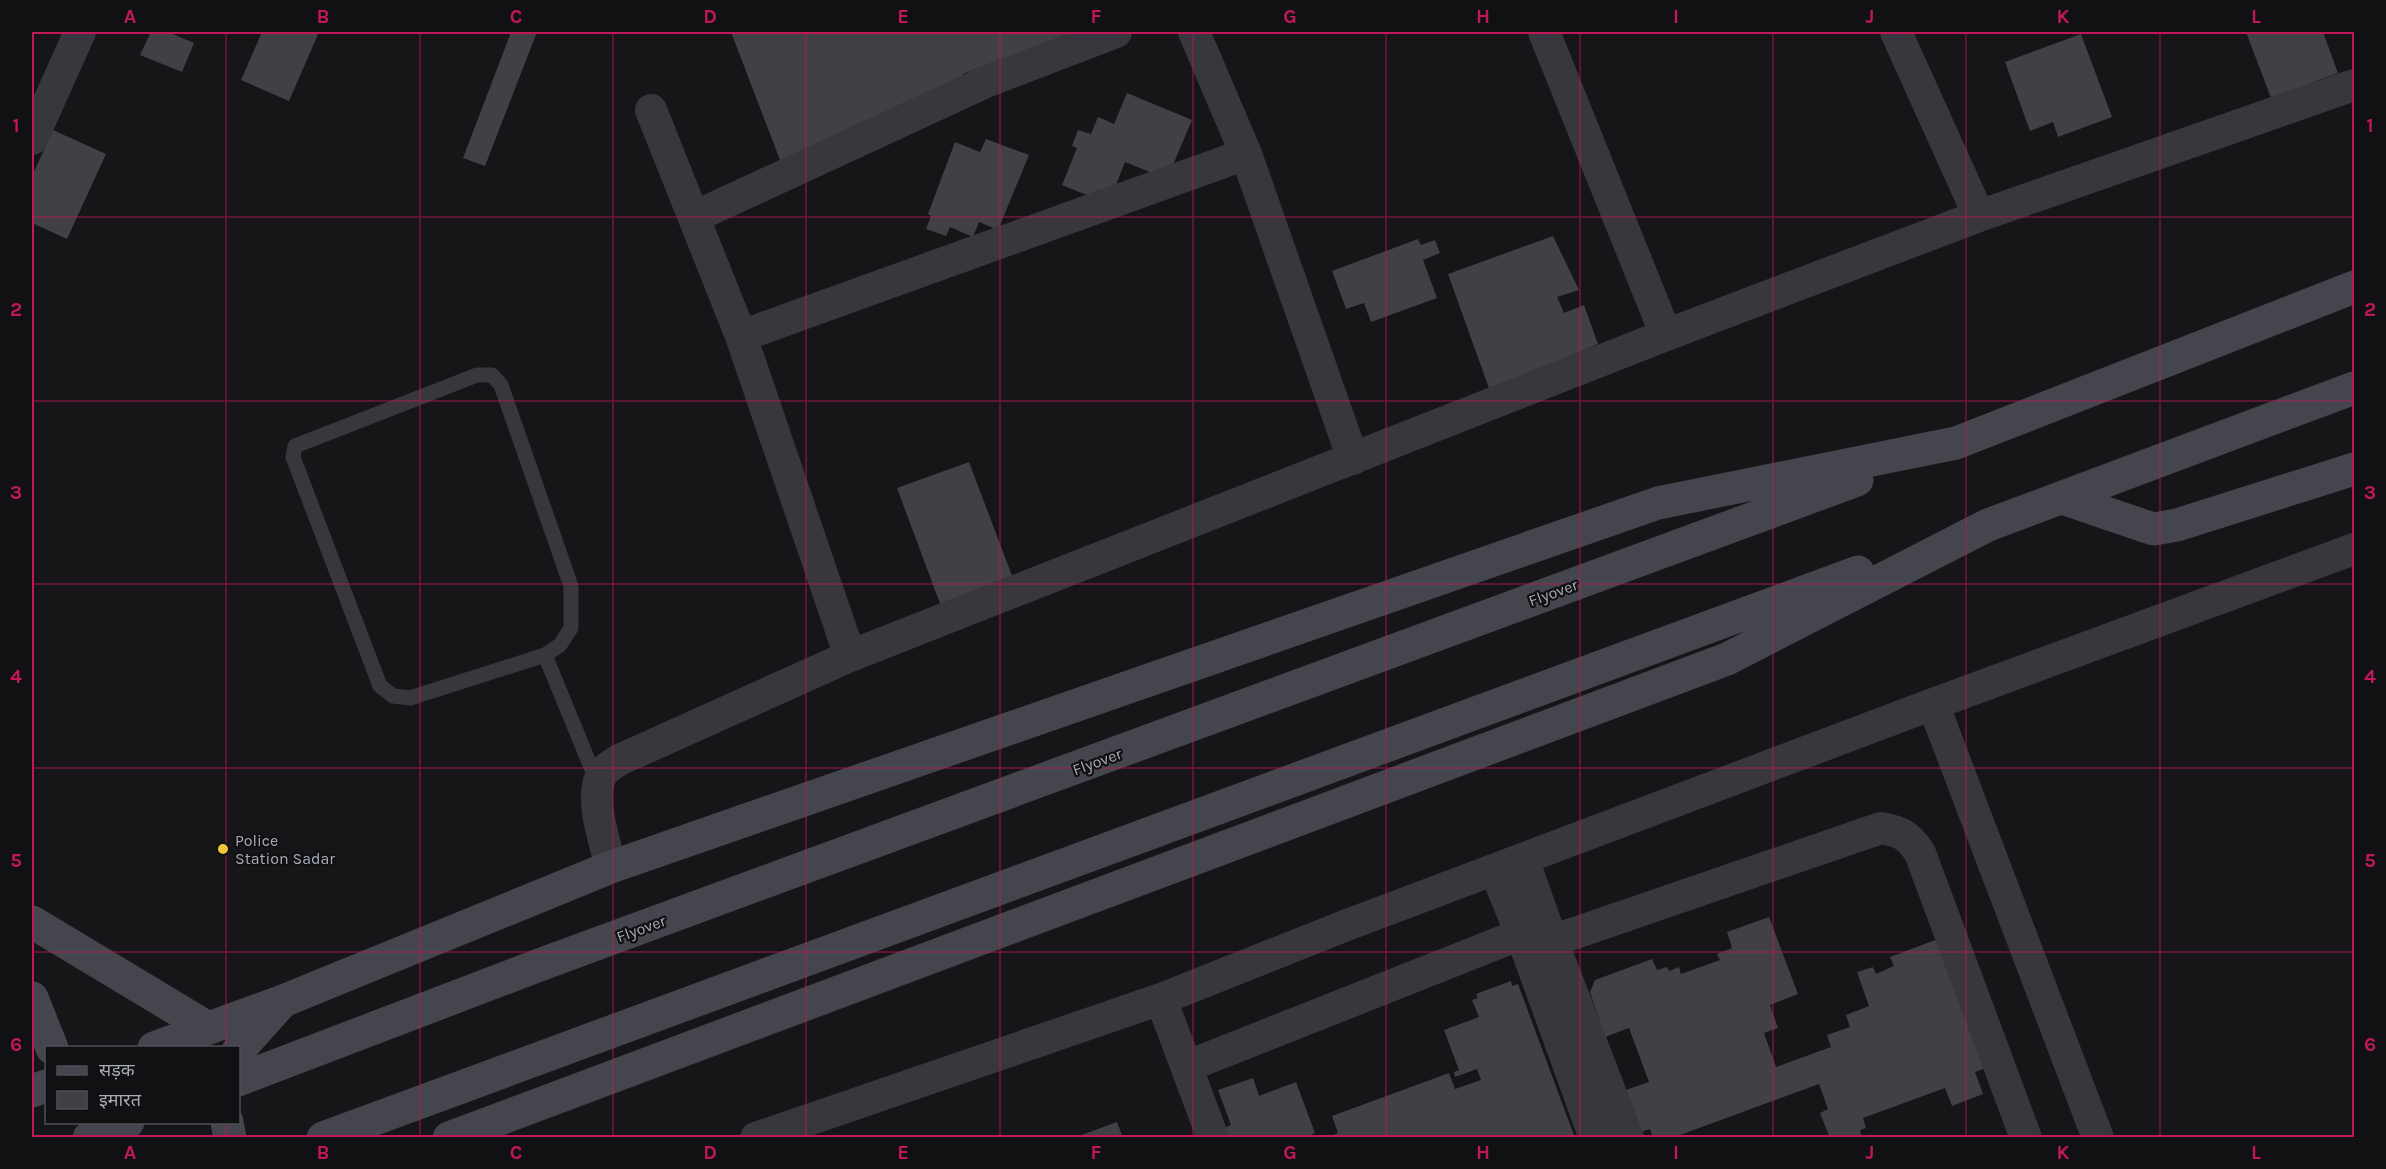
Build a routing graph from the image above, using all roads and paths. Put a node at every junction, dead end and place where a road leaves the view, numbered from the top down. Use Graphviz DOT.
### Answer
graph roads {
  1 [pos="80,32"];
  2 [pos="1116,32"];
  3 [pos="1194,32"];
  4 [pos="1544,32"];
  5 [pos="1896,32"];
  6 [pos="2355,86"];
  7 [pos="651,110"];
  8 [pos="32,139"];
  9 [pos="1246,153"];
  10 [pos="1979,216"];
  11 [pos="694,217"];
  12 [pos="2355,287"];
  13 [pos="1666,335"];
  14 [pos="741,336"];
  15 [pos="2355,388"];
  16 [pos="1956,443"];
  17 [pos="1353,459"];
  18 [pos="2355,469"];
  19 [pos="2062,498"];
  20 [pos="1988,525"];
  21 [pos="2355,549"];
  22 [pos="544,655"];
  23 [pos="850,656"];
  24 [pos="1933,704"];
  25 [pos="598,785"];
  26 [pos="1509,865"];
  27 [pos="611,867"];
  28 [pos="32,922"];
  29 [pos="1521,934"];
  30 [pos="1552,941"];
  31 [pos="32,998"];
  32 [pos="1161,999"];
  33 [pos="283,1001"];
  34 [pos="208,1028"];
  35 [pos="52,1046"];
  36 [pos="157,1046"];
  37 [pos="240,1049"];
  38 [pos="1188,1066"];
  39 [pos="240,1079"];
  40 [pos="123,1124"];
  41 [pos="819,1127"];
  42 [pos="89,1137"];
  43 [pos="323,1137"];
  44 [pos="449,1137"];
  45 [pos="756,1137"];
  46 [pos="1213,1137"];
  47 [pos="1595,1137"];
  48 [pos="1628,1137"];
  49 [pos="2026,1137"];
  50 [pos="2098,1137"];
  1 -- 8 [label="street"];
  2 -- 11 [label="street"];
  3 -- 9 [label="street"];
  4 -- 13 [label="street"];
  5 -- 10 [label="street"];
  6 -- 10 [label="street"];
  7 -- 11 [label="street"];
  9 -- 14 [label="street"];
  9 -- 17 [label="street"];
  10 -- 13 [label="street"];
  11 -- 14 [label="street"];
  12 -- 16 [label="main road"];
  13 -- 17 [label="street"];
  14 -- 23 [label="street"];
  15 -- 19 [label="main road"];
  16 -- 27 [label="main road"];
  16 -- 39 [label="main road, Flyover"];
  17 -- 23 [label="street"];
  18 -- 19 [label="main road"];
  19 -- 20 [label="main road"];
  20 -- 43 [label="main road"];
  20 -- 44 [label="main road"];
  21 -- 24 [label="street"];
  22 -- 22 [label="lane"];
  22 -- 25 [label="lane"];
  23 -- 25 [label="street"];
  24 -- 26 [label="street"];
  24 -- 50 [label="street"];
  25 -- 27 [label="street"];
  26 -- 29 [label="street"];
  26 -- 30 [label="street"];
  26 -- 32 [label="street"];
  27 -- 33 [label="main road"];
  28 -- 34 [label="main road"];
  29 -- 38 [label="street"];
  29 -- 47 [label="street"];
  30 -- 48 [label="street"];
  30 -- 49 [label="street"];
  31 -- 35 [label="main road"];
  32 -- 38 [label="street"];
  32 -- 41 [label="street"];
  33 -- 34 [label="main road"];
  33 -- 37 [label="main road"];
  34 -- 36 [label="main road"];
  38 -- 46 [label="street"];
  40 -- 42 [label="main road, bridge"];
  41 -- 45 [label="street"];
}
